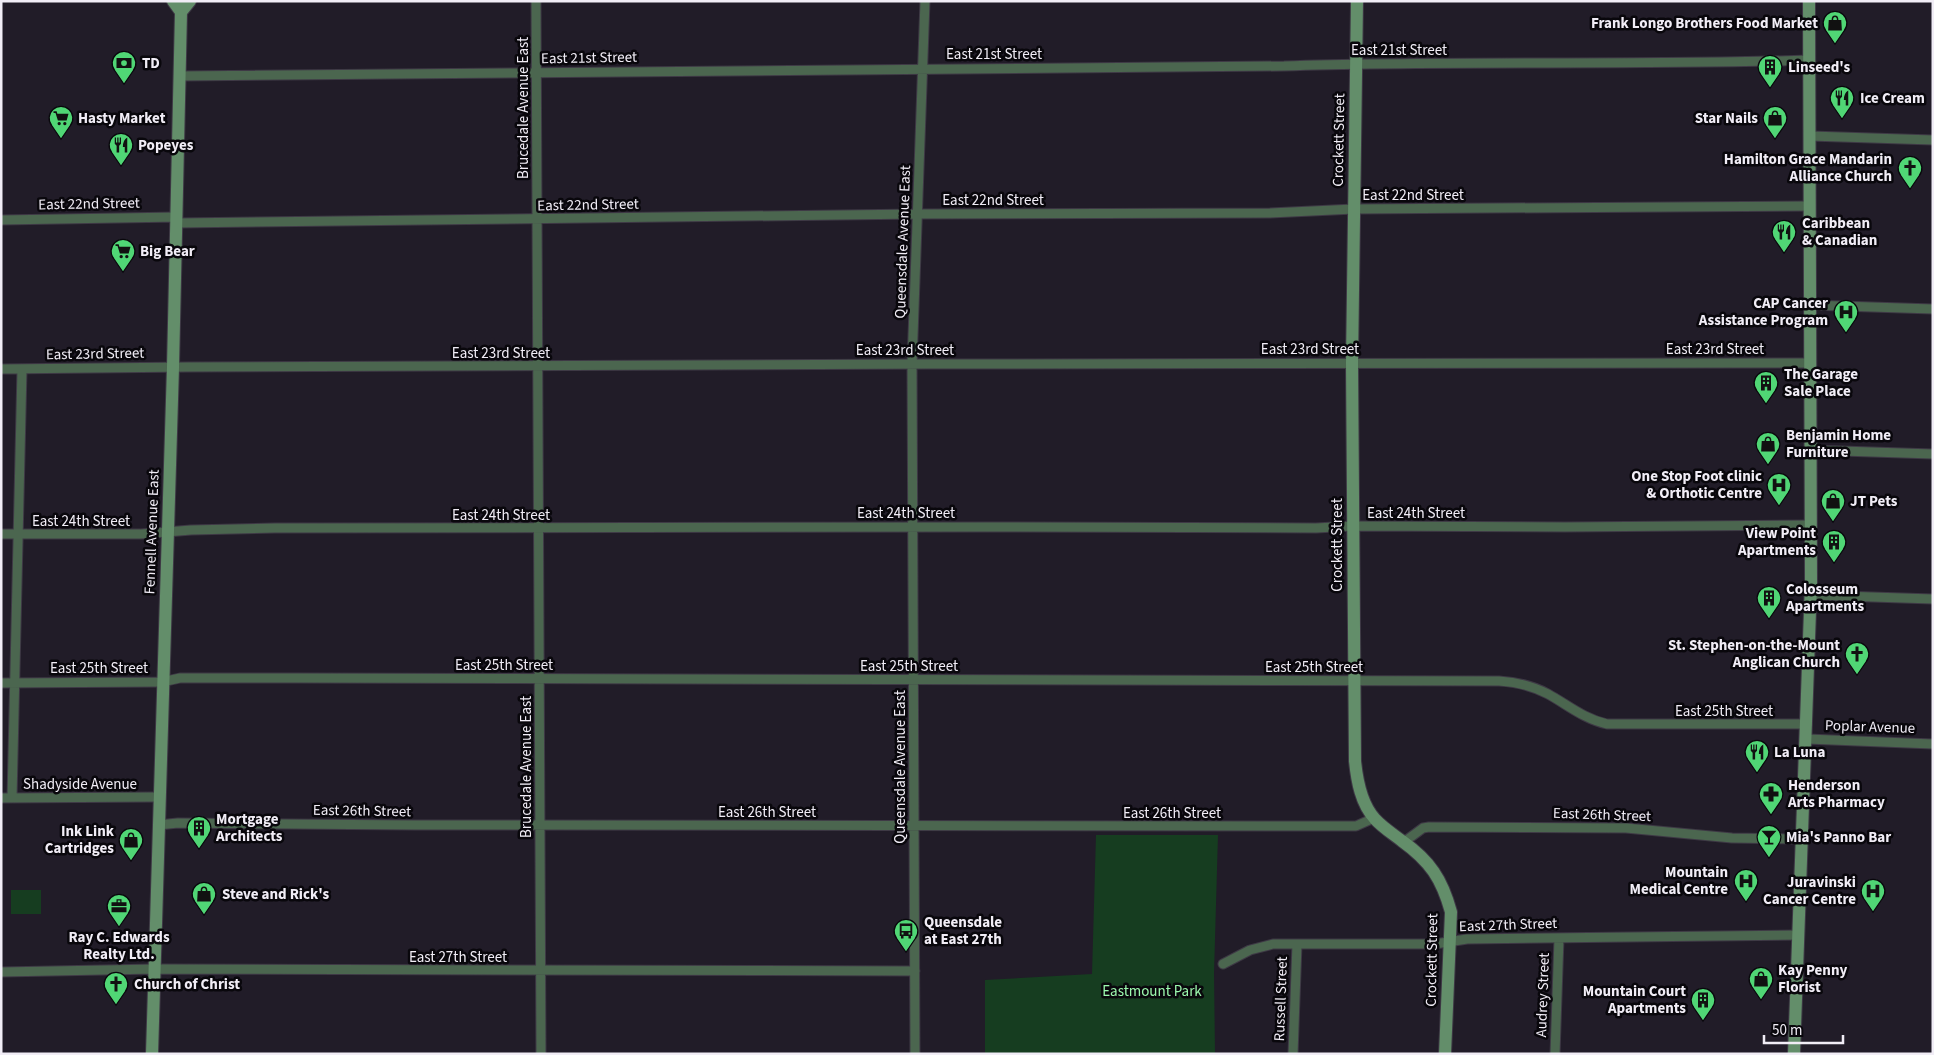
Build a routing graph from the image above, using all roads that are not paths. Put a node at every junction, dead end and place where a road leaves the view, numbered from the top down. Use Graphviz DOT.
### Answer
graph roads {
  1 [pos="173,1"];
  2 [pos="190,1"];
  3 [pos="536,1"];
  4 [pos="925,1"];
  5 [pos="1357,1"];
  6 [pos="1809,1"];
  7 [pos="181,12"];
  8 [pos="1809,60"];
  9 [pos="1356,64"];
  10 [pos="923,68"];
  11 [pos="536,73"];
  12 [pos="180,76"];
  13 [pos="1810,136"];
  14 [pos="1933,140"];
  15 [pos="1810,206"];
  16 [pos="1354,209"];
  17 [pos="918,214"];
  18 [pos="1,220"];
  19 [pos="177,220"];
  20 [pos="537,220"];
  21 [pos="1810,305"];
  22 [pos="1933,309"];
  23 [pos="1352,363"];
  24 [pos="1810,363"];
  25 [pos="912,364"];
  26 [pos="538,366"];
  27 [pos="173,367"];
  28 [pos="1,369"];
  29 [pos="22,369"];
  30 [pos="1810,450"];
  31 [pos="1933,454"];
  32 [pos="1811,525"];
  33 [pos="1353,526"];
  34 [pos="912,527"];
  35 [pos="538,528"];
  36 [pos="168,532"];
  37 [pos="1,534"];
  38 [pos="19,534"];
  39 [pos="1811,595"];
  40 [pos="1933,598"];
  41 [pos="539,679"];
  42 [pos="913,680"];
  43 [pos="1354,681"];
  44 [pos="162,682"];
  45 [pos="1,683"];
  46 [pos="15,683"];
  47 [pos="1807,724"];
  48 [pos="1806,739"];
  49 [pos="1933,744"];
  50 [pos="159,797"];
  51 [pos="1,798"];
  52 [pos="12,798"];
  53 [pos="1374,818"];
  54 [pos="158,825"];
  55 [pos="539,825"];
  56 [pos="914,825"];
  57 [pos="1803,838"];
  58 [pos="1404,842"];
  59 [pos="1799,935"];
  60 [pos="1559,938"];
  61 [pos="1450,941"];
  62 [pos="1297,944"];
  63 [pos="1223,964"];
  64 [pos="154,969"];
  65 [pos="541,970"];
  66 [pos="915,971"];
  67 [pos="1,972"];
  68 [pos="152,1054"];
  69 [pos="541,1054"];
  70 [pos="915,1054"];
  71 [pos="1293,1054"];
  72 [pos="1445,1054"];
  73 [pos="1555,1054"];
  74 [pos="1794,1054"];
  1 -- 7 [label="main road"];
  2 -- 7 [label="main road"];
  3 -- 11 [label="street, Brucedale Avenue East"];
  4 -- 10 [label="street, Queensdale Avenue East"];
  5 -- 9 [label="main road, Crockett Street"];
  6 -- 8 [label="main road"];
  7 -- 12 [label="main road, Fennell Avenue East"];
  8 -- 9 [label="street, East 21st Street"];
  8 -- 13 [label="main road"];
  9 -- 10 [label="street, East 21st Street"];
  9 -- 16 [label="main road, Crockett Street"];
  10 -- 11 [label="street, East 21st Street"];
  10 -- 17 [label="street, Queensdale Avenue East"];
  11 -- 12 [label="street, East 21st Street"];
  11 -- 20 [label="street, Brucedale Avenue East"];
  12 -- 19 [label="main road, Fennell Avenue East"];
  13 -- 14 [label="street"];
  13 -- 15 [label="main road"];
  15 -- 16 [label="street, East 22nd Street"];
  15 -- 21 [label="main road"];
  16 -- 17 [label="street, East 22nd Street"];
  16 -- 23 [label="main road, Crockett Street"];
  17 -- 20 [label="street, East 22nd Street"];
  17 -- 25 [label="street, Queensdale Avenue East"];
  18 -- 19 [label="street, East 22nd Street"];
  19 -- 20 [label="street, East 22nd Street"];
  19 -- 27 [label="main road, Fennell Avenue East"];
  20 -- 26 [label="street, Brucedale Avenue East"];
  21 -- 22 [label="street"];
  21 -- 24 [label="main road"];
  23 -- 24 [label="street, East 23rd Street"];
  23 -- 25 [label="street, East 23rd Street"];
  23 -- 33 [label="main road, Crockett Street"];
  24 -- 30 [label="main road"];
  25 -- 26 [label="street, East 23rd Street"];
  25 -- 34 [label="street, Queensdale Avenue East"];
  26 -- 27 [label="street, East 23rd Street"];
  26 -- 35 [label="street, Brucedale Avenue East"];
  27 -- 29 [label="street, East 23rd Street"];
  27 -- 36 [label="main road, Fennell Avenue East"];
  28 -- 29 [label="street, East 23rd Street"];
  29 -- 38 [label="street"];
  30 -- 31 [label="street"];
  30 -- 32 [label="main road"];
  32 -- 33 [label="street, East 24th Street"];
  32 -- 39 [label="main road"];
  33 -- 34 [label="street, East 24th Street"];
  33 -- 43 [label="main road, Crockett Street"];
  34 -- 35 [label="street, East 24th Street"];
  34 -- 42 [label="street, Queensdale Avenue East"];
  35 -- 36 [label="street, East 24th Street"];
  35 -- 41 [label="street, Brucedale Avenue East"];
  36 -- 38 [label="street, East 24th Street"];
  36 -- 44 [label="main road, Fennell Avenue East"];
  37 -- 38 [label="street, East 24th Street"];
  38 -- 46 [label="street"];
  39 -- 40 [label="street"];
  39 -- 47 [label="main road"];
  41 -- 42 [label="street, East 25th Street"];
  41 -- 44 [label="street, East 25th Street"];
  41 -- 55 [label="street, Brucedale Avenue East"];
  42 -- 43 [label="street, East 25th Street"];
  42 -- 56 [label="street, Queensdale Avenue East"];
  43 -- 47 [label="street, East 25th Street"];
  43 -- 53 [label="main road, Crockett Street"];
  44 -- 46 [label="street, East 25th Street"];
  44 -- 50 [label="main road, Fennell Avenue East"];
  45 -- 46 [label="street, East 25th Street"];
  46 -- 52 [label="street"];
  47 -- 48 [label="main road"];
  48 -- 49 [label="street, Poplar Avenue"];
  48 -- 57 [label="main road"];
  50 -- 52 [label="street, Shadyside Avenue"];
  50 -- 54 [label="main road, Fennell Avenue East"];
  51 -- 52 [label="street, Shadyside Avenue"];
  53 -- 56 [label="street, East 26th Street"];
  53 -- 58 [label="main road, Crockett Street"];
  54 -- 55 [label="street, East 26th Street"];
  54 -- 64 [label="main road, Fennell Avenue East"];
  55 -- 56 [label="street, East 26th Street"];
  55 -- 65 [label="street, Brucedale Avenue East"];
  56 -- 66 [label="street, Queensdale Avenue East"];
  57 -- 58 [label="street, East 26th Street"];
  57 -- 59 [label="main road"];
  58 -- 61 [label="main road, Crockett Street"];
  59 -- 60 [label="street, East 27th Street"];
  59 -- 74 [label="main road"];
  60 -- 61 [label="street, East 27th Street"];
  60 -- 73 [label="street, Audrey Street"];
  61 -- 62 [label="street, East 27th Street"];
  61 -- 72 [label="main road, Crockett Street"];
  62 -- 63 [label="street, East 27th Street"];
  62 -- 71 [label="street, Russell Street"];
  64 -- 65 [label="street, East 27th Street"];
  64 -- 67 [label="street, East 27th Street"];
  64 -- 68 [label="main road, Fennell Avenue East"];
  65 -- 66 [label="street, East 27th Street"];
  65 -- 69 [label="street, Brucedale Avenue East"];
  66 -- 70 [label="street, Queensdale Avenue East"];
}
